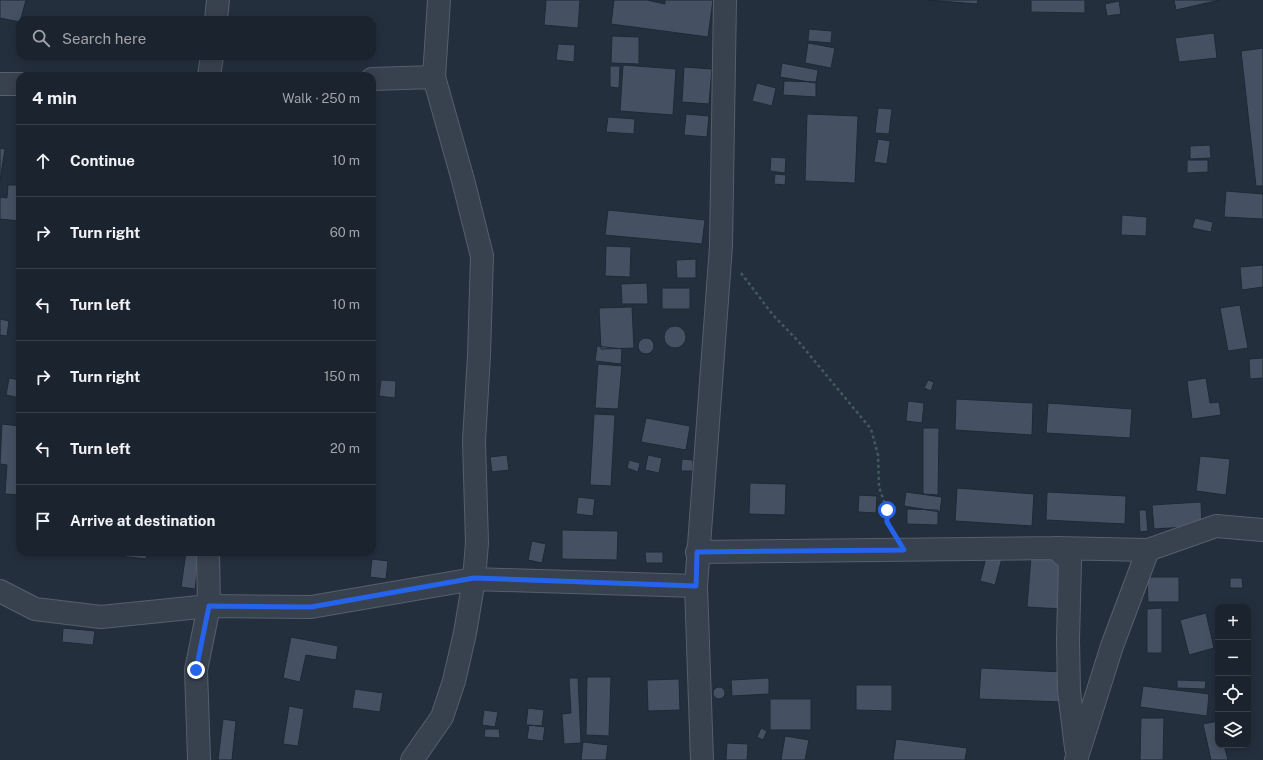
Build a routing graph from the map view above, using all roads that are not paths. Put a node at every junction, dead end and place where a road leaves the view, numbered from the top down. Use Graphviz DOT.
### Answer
graph roads {
  1 [pos="218,0"];
  2 [pos="438,0"];
  3 [pos="725,0"];
  4 [pos="216,16"];
  5 [pos="212,60"];
  6 [pos="210,72"];
  7 [pos="434,77"];
  8 [pos="376,79"];
  9 [pos="0,84"];
  10 [pos="16,84"];
  11 [pos="1263,530"];
  12 [pos="1055,548"];
  13 [pos="1148,550"];
  14 [pos="697,552"];
  15 [pos="208,556"];
  16 [pos="474,578"];
  17 [pos="696,586"];
  18 [pos="0,590"];
  19 [pos="209,606"];
  20 [pos="1076,757"];
  21 [pos="199,760"];
  22 [pos="412,760"];
  23 [pos="702,760"];
  1 -- 4 [label="street"];
  2 -- 7 [label="street"];
  3 -- 14 [label="street"];
  5 -- 6 [label="street"];
  7 -- 8 [label="street"];
  7 -- 16 [label="street"];
  9 -- 10 [label="street"];
  11 -- 13 [label="street"];
  12 -- 13 [label="street"];
  12 -- 14 [label="street"];
  12 -- 20 [label="street"];
  13 -- 20 [label="street"];
  14 -- 17 [label="street"];
  15 -- 19 [label="street"];
  16 -- 17 [label="street"];
  16 -- 19 [label="street"];
  16 -- 22 [label="street"];
  17 -- 23 [label="street"];
  18 -- 19 [label="street"];
  19 -- 21 [label="street"];
}
